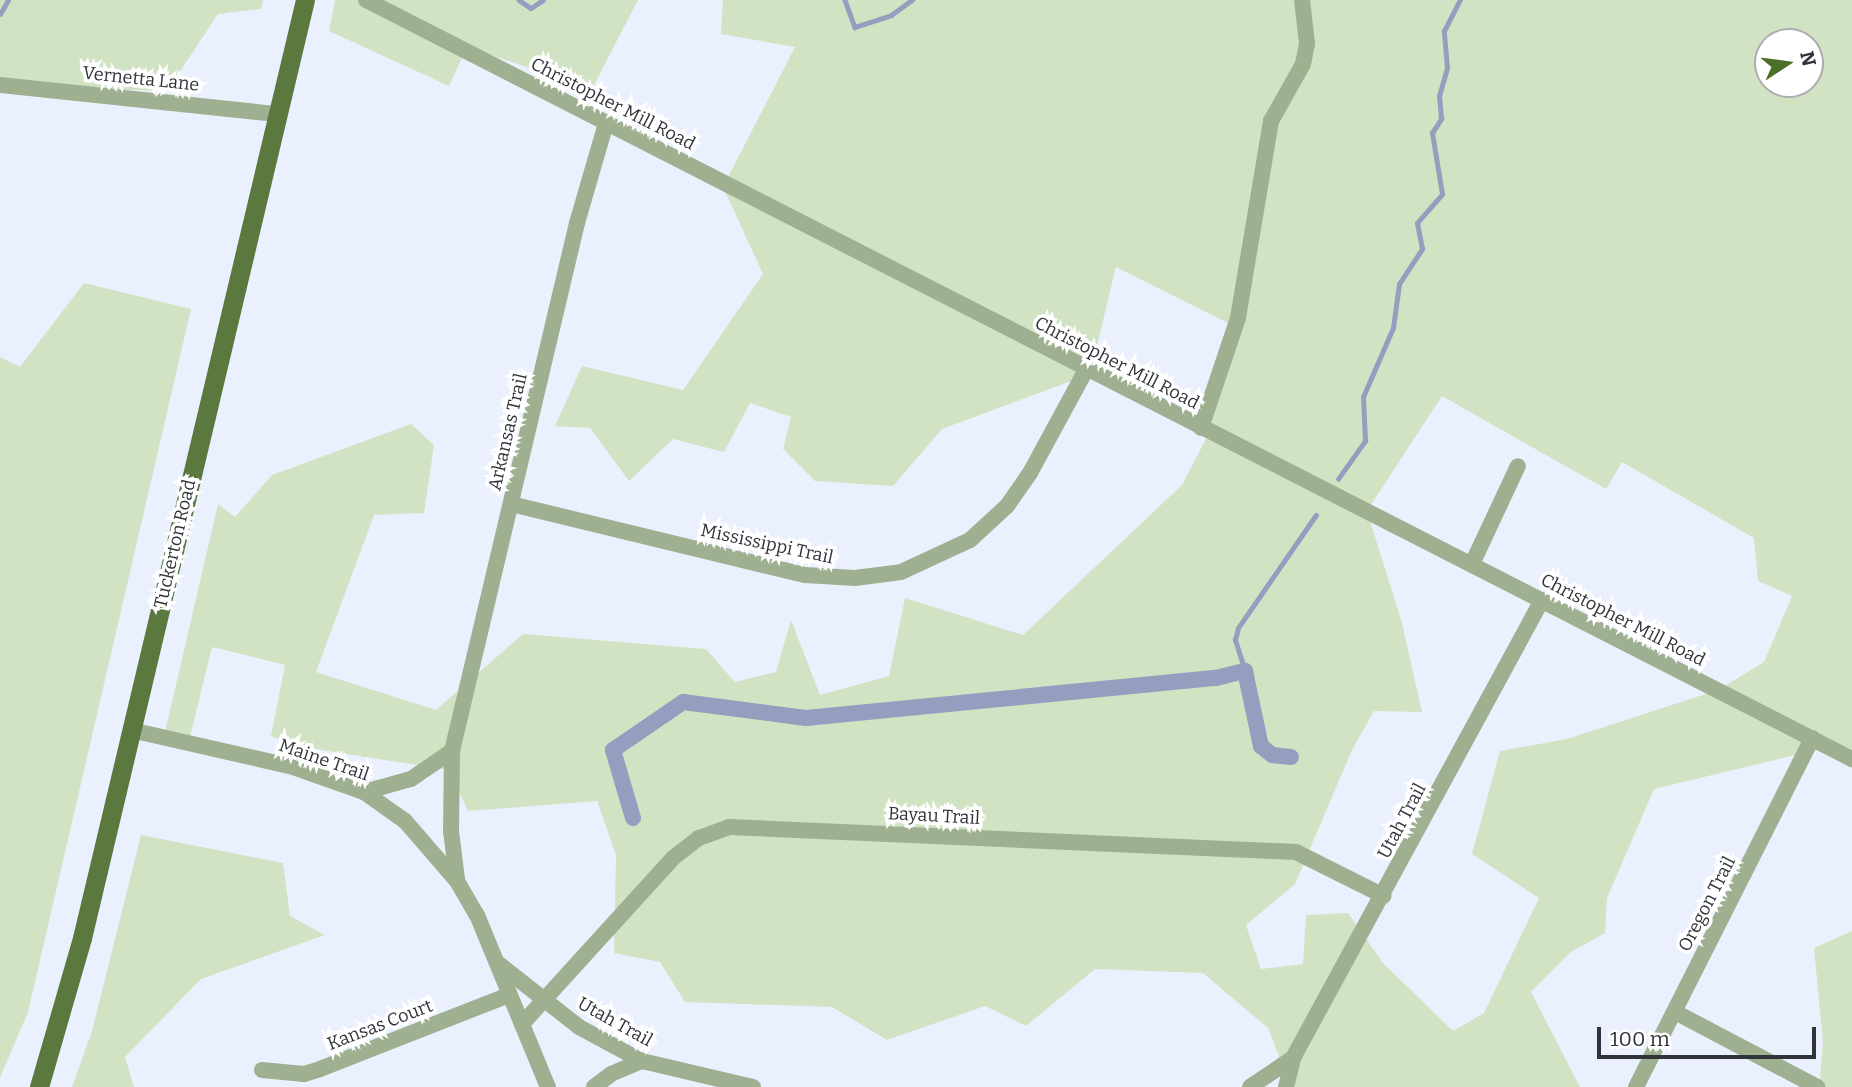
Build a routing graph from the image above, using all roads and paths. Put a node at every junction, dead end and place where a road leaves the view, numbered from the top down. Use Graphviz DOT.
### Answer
graph roads {
  1 [pos="305,0"];
  2 [pos="366,0"];
  3 [pos="1302,0"];
  4 [pos="0,85"];
  5 [pos="277,114"];
  6 [pos="606,122"];
  7 [pos="1087,368"];
  8 [pos="1201,428"];
  9 [pos="1518,466"];
  10 [pos="510,504"];
  11 [pos="1472,565"];
  12 [pos="1542,600"];
  13 [pos="131,730"];
  14 [pos="1812,738"];
  15 [pos="452,751"];
  16 [pos="1852,759"];
  17 [pos="364,792"];
  18 [pos="457,881"];
  19 [pos="1384,896"];
  20 [pos="499,964"];
  21 [pos="509,995"];
  22 [pos="544,1001"];
  23 [pos="1675,1012"];
  24 [pos="522,1024"];
  25 [pos="1293,1058"];
  26 [pos="642,1061"];
  27 [pos="262,1070"];
  28 [pos="39,1087"];
  29 [pos="548,1087"];
  30 [pos="594,1087"];
  31 [pos="753,1087"];
  32 [pos="1250,1087"];
  33 [pos="1286,1087"];
  34 [pos="1636,1087"];
  35 [pos="1817,1087"];
  1 -- 5 [label="main road, Tuckerton Road"];
  2 -- 6 [label="street, Christopher Mill Road"];
  3 -- 8 [label="street"];
  4 -- 5 [label="street, Vernetta Lane"];
  5 -- 13 [label="main road, Tuckerton Road"];
  6 -- 7 [label="street, Christopher Mill Road"];
  6 -- 10 [label="street, Arkansas Trail"];
  7 -- 8 [label="street, Christopher Mill Road"];
  7 -- 10 [label="street, Mississippi Trail"];
  8 -- 11 [label="street, Christopher Mill Road"];
  9 -- 11 [label="street"];
  10 -- 15 [label="street, Arkansas Trail"];
  11 -- 12 [label="street, Christopher Mill Road"];
  12 -- 14 [label="street, Christopher Mill Road"];
  12 -- 19 [label="street, Utah Trail"];
  13 -- 17 [label="street, Maine Trail"];
  13 -- 28 [label="main road, Tuckerton Road"];
  14 -- 16 [label="street, Christopher Mill Road"];
  14 -- 23 [label="street, Oregon Trail"];
  15 -- 17 [label="street"];
  15 -- 18 [label="street, Arkansas Trail"];
  17 -- 18 [label="street, Maine Trail"];
  18 -- 20 [label="street, Maine Trail"];
  19 -- 22 [label="street, Bayau Trail"];
  19 -- 25 [label="street, Utah Trail"];
  20 -- 21 [label="street, Maine Trail"];
  20 -- 22 [label="street, Utah Trail"];
  21 -- 24 [label="street, Maine Trail"];
  21 -- 27 [label="street, Kansas Court"];
  22 -- 24 [label="street"];
  22 -- 26 [label="street, Utah Trail"];
  23 -- 34 [label="street, Oregon Trail"];
  23 -- 35 [label="street"];
  24 -- 29 [label="street, Maine Trail"];
  25 -- 32 [label="street, Utah Trail"];
  25 -- 33 [label="street, Utah Trail"];
  26 -- 30 [label="street"];
  26 -- 31 [label="street, Utah Trail"];
}
